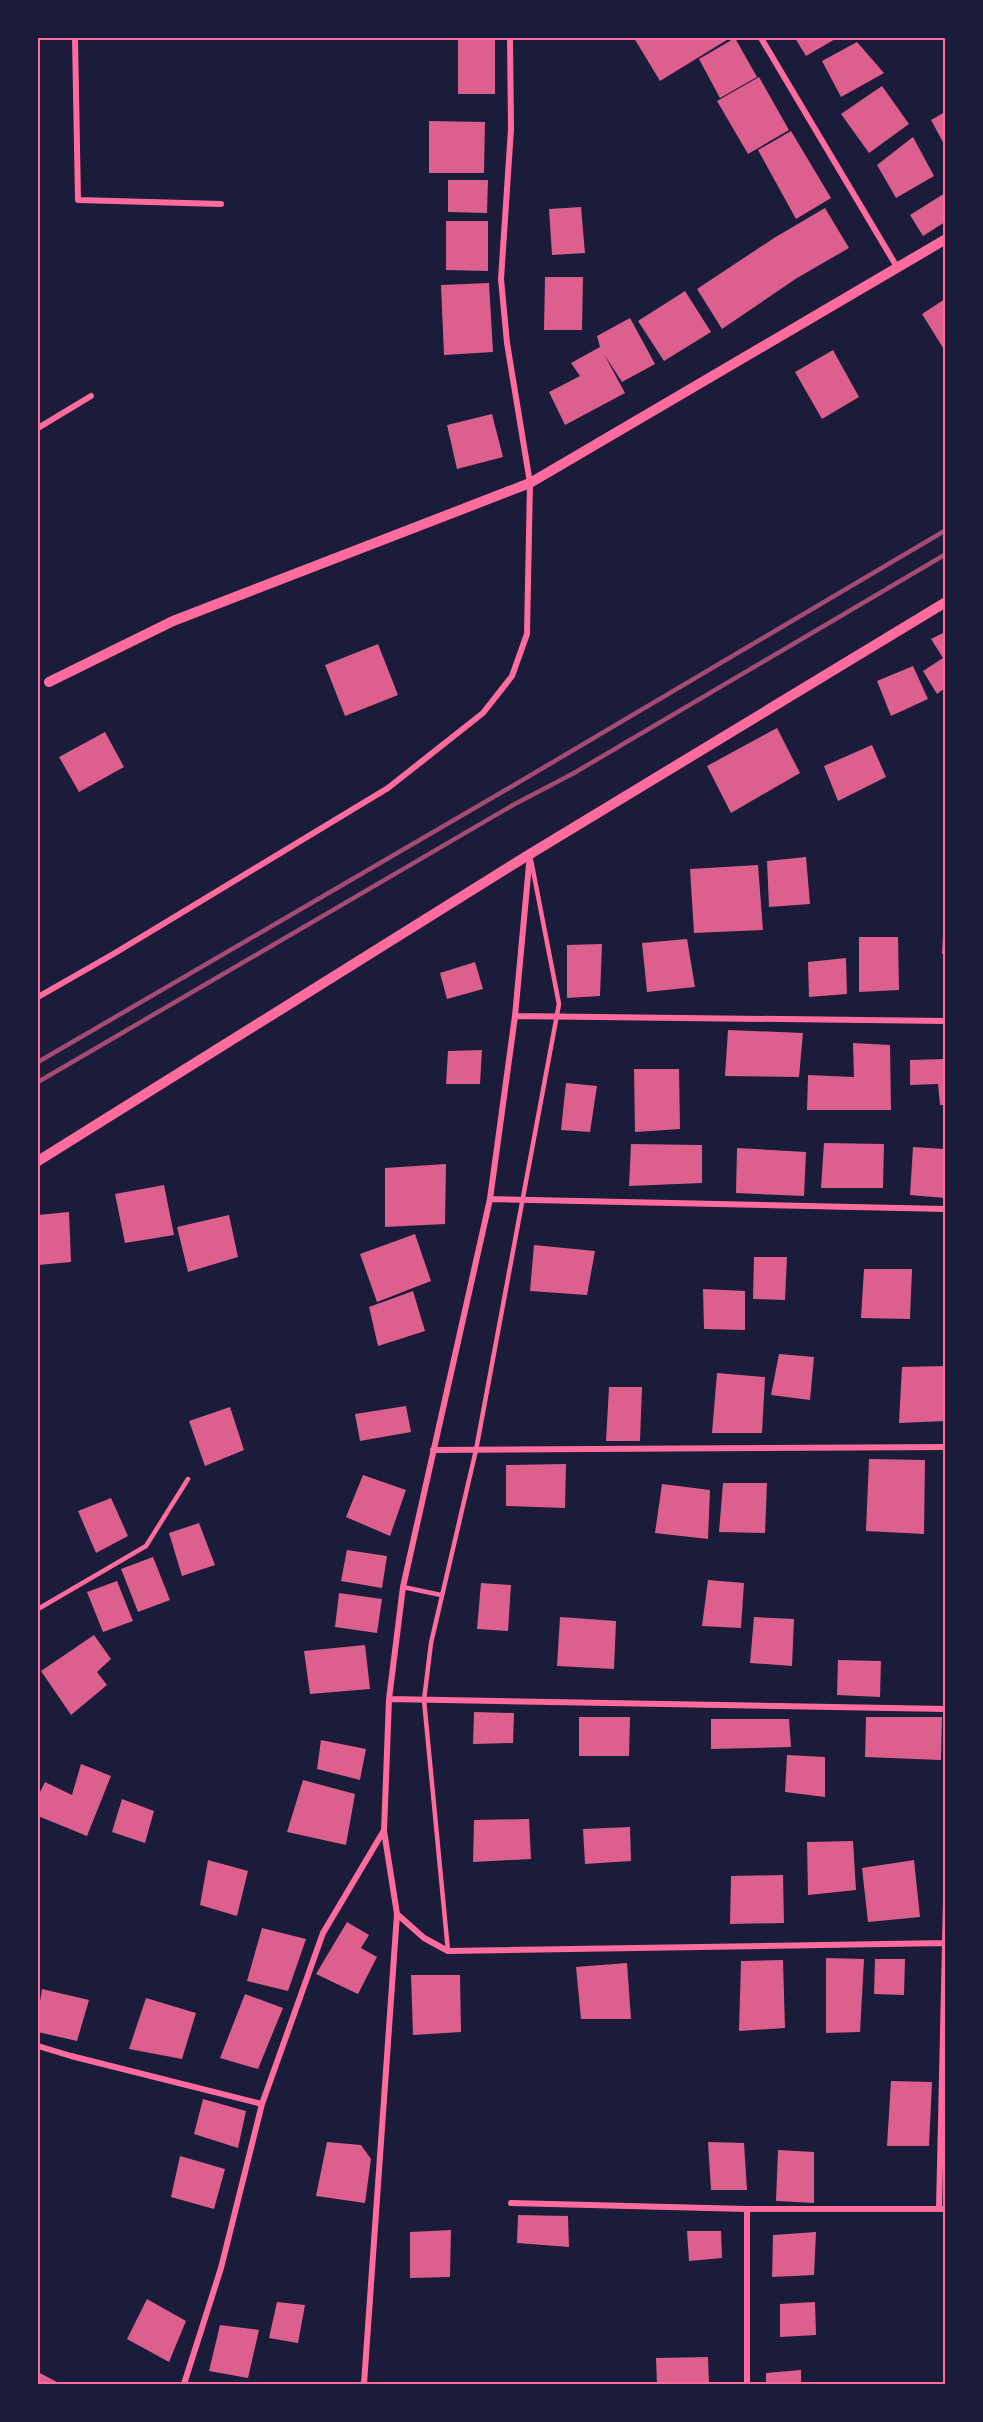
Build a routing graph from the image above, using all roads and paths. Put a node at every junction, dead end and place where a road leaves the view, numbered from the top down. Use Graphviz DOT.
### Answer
graph roads {
  1 [pos="75,38"];
  2 [pos="510,38"];
  3 [pos="761,38"];
  4 [pos="221,204"];
  5 [pos="945,239"];
  6 [pos="897,267"];
  7 [pos="91,396"];
  8 [pos="38,428"];
  9 [pos="530,483"];
  10 [pos="945,602"];
  11 [pos="49,682"];
  12 [pos="530,854"];
  13 [pos="38,997"];
  14 [pos="515,1016"];
  15 [pos="556,1016"];
  16 [pos="945,1021"];
  17 [pos="38,1161"];
  18 [pos="490,1199"];
  19 [pos="522,1200"];
  20 [pos="945,1209"];
  21 [pos="945,1447"];
  22 [pos="476,1449"];
  23 [pos="433,1450"];
  24 [pos="188,1479"];
  25 [pos="403,1587"];
  26 [pos="441,1595"];
  27 [pos="38,1609"];
  28 [pos="389,1699"];
  29 [pos="424,1701"];
  30 [pos="945,1709"];
  31 [pos="384,1831"];
  32 [pos="945,1900"];
  33 [pos="397,1914"];
  34 [pos="944,1943"];
  35 [pos="448,1951"];
  36 [pos="38,2046"];
  37 [pos="262,2104"];
  38 [pos="511,2204"];
  39 [pos="747,2209"];
  40 [pos="942,2210"];
  41 [pos="184,2385"];
  42 [pos="364,2385"];
  43 [pos="747,2385"];
  1 -- 4 [label="street"];
  2 -- 9 [label="street"];
  3 -- 6 [label="street"];
  5 -- 6 [label="street"];
  6 -- 9 [label="street"];
  7 -- 8 [label="street"];
  9 -- 11 [label="street"];
  9 -- 13 [label="street"];
  10 -- 12 [label="street"];
  12 -- 14 [label="street"];
  12 -- 15 [label="lane"];
  12 -- 17 [label="street"];
  14 -- 15 [label="street"];
  14 -- 18 [label="street"];
  15 -- 16 [label="street"];
  15 -- 19 [label="lane"];
  18 -- 19 [label="street"];
  18 -- 23 [label="street"];
  19 -- 20 [label="street"];
  19 -- 22 [label="lane"];
  21 -- 22 [label="street"];
  22 -- 23 [label="street"];
  22 -- 26 [label="lane"];
  23 -- 25 [label="street"];
  24 -- 27 [label="lane"];
  25 -- 26 [label="lane"];
  25 -- 28 [label="street"];
  26 -- 29 [label="lane"];
  28 -- 29 [label="street"];
  28 -- 31 [label="street"];
  29 -- 30 [label="street"];
  29 -- 35 [label="lane"];
  31 -- 33 [label="street"];
  31 -- 37 [label="street"];
  32 -- 34 [label="street"];
  33 -- 35 [label="street"];
  33 -- 42 [label="street"];
  34 -- 35 [label="street"];
  34 -- 40 [label="street"];
  36 -- 37 [label="street"];
  37 -- 41 [label="street"];
  38 -- 39 [label="street"];
  39 -- 40 [label="street"];
  39 -- 43 [label="street"];
}
